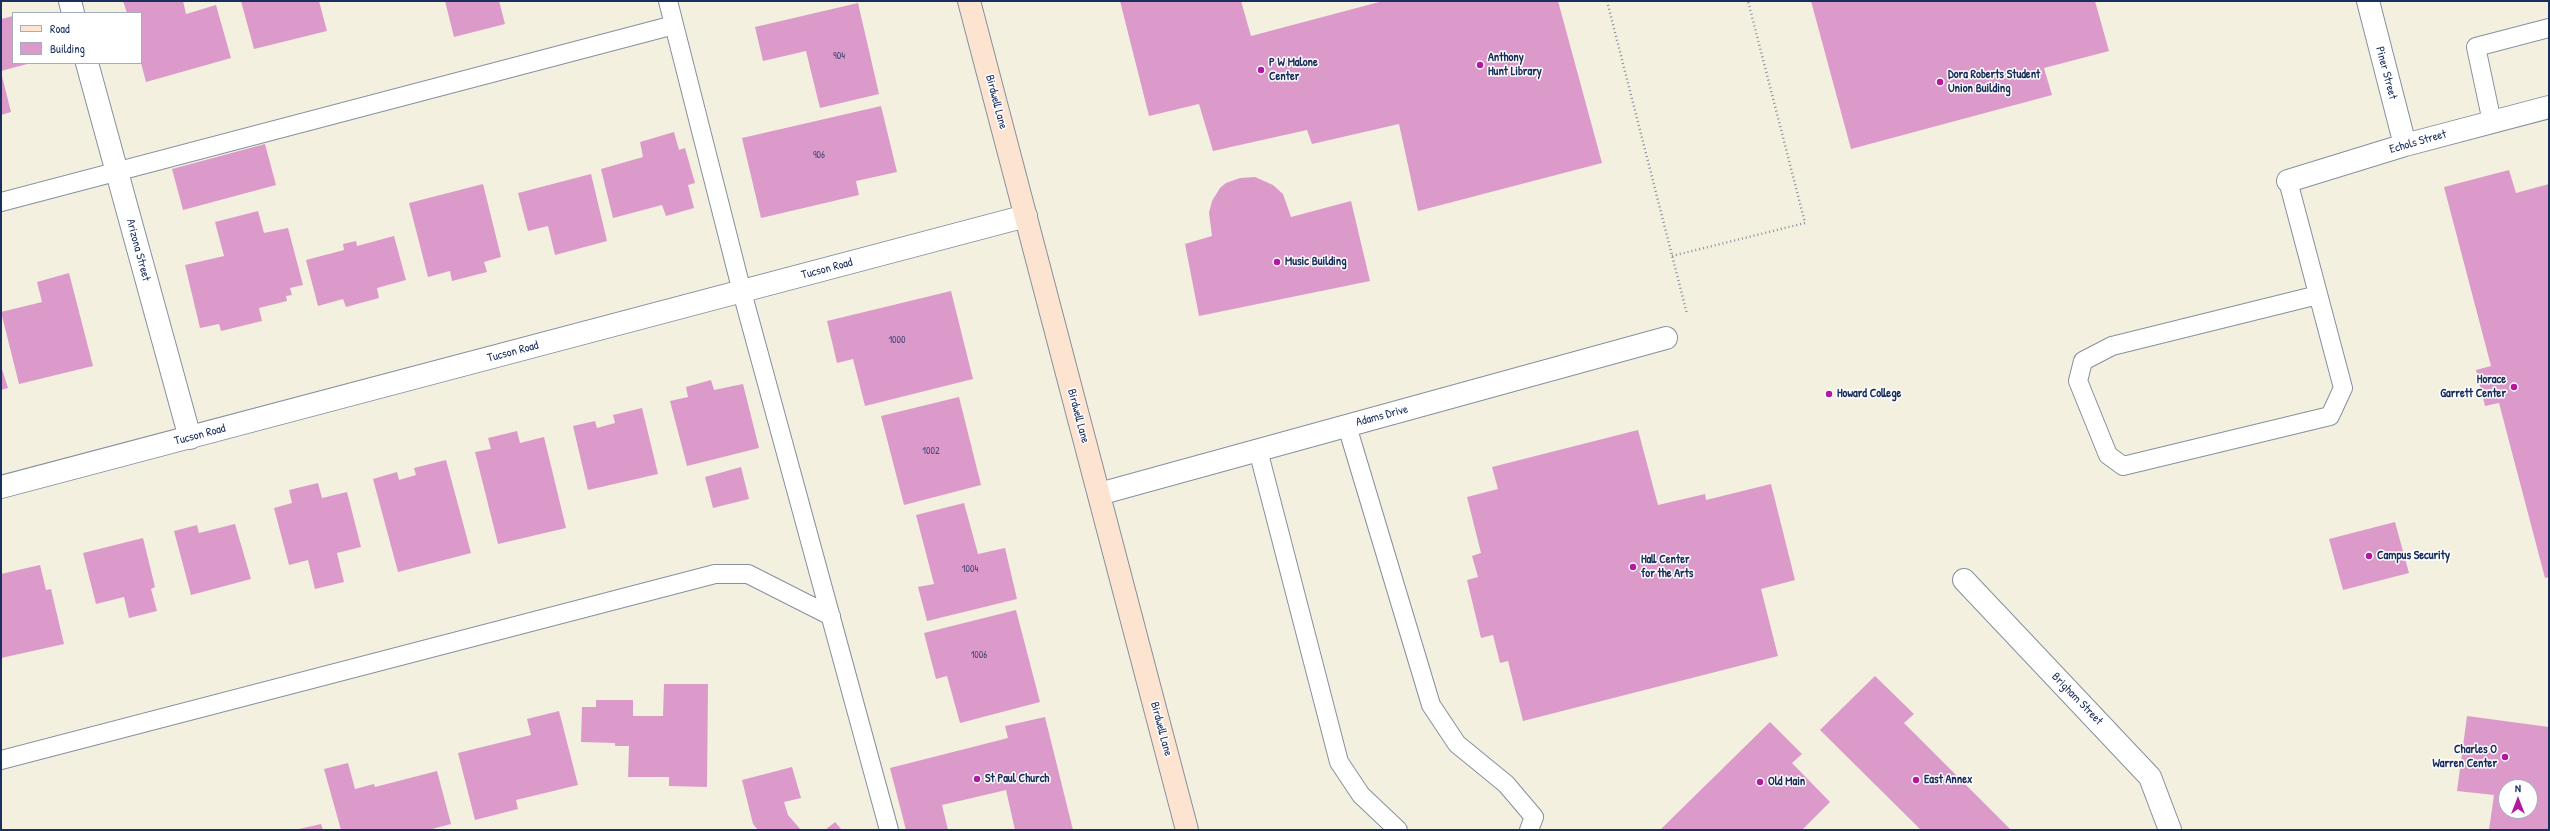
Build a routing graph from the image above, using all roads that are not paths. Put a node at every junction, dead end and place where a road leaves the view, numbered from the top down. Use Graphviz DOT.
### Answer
graph roads {
  1 [pos="70,1"];
  2 [pos="668,1"];
  3 [pos="969,1"];
  4 [pos="2368,1"];
  5 [pos="73,12"];
  6 [pos="674,25"];
  7 [pos="2549,28"];
  8 [pos="87,64"];
  9 [pos="2549,107"];
  10 [pos="2492,122"];
  11 [pos="2405,145"];
  12 [pos="117,172"];
  13 [pos="2288,181"];
  14 [pos="1,202"];
  15 [pos="1026,216"];
  16 [pos="742,292"];
  17 [pos="2318,295"];
  18 [pos="1666,338"];
  19 [pos="1347,426"];
  20 [pos="190,438"];
  21 [pos="1258,450"];
  22 [pos="1,487"];
  23 [pos="1098,494"];
  24 [pos="1964,580"];
  25 [pos="831,616"];
  26 [pos="1,760"];
  27 [pos="889,830"];
  28 [pos="1187,830"];
  29 [pos="1398,830"];
  30 [pos="1529,830"];
  31 [pos="2170,830"];
  1 -- 5 [label="street"];
  2 -- 6 [label="lane"];
  3 -- 15 [label="main road, Birdwell Lane"];
  4 -- 11 [label="street, Piner Street"];
  6 -- 12 [label="lane"];
  6 -- 16 [label="lane"];
  7 -- 10 [label="lane"];
  8 -- 12 [label="street, Arizona Street"];
  9 -- 10 [label="street, Echols Street"];
  10 -- 11 [label="street, Echols Street"];
  11 -- 13 [label="street, Echols Street"];
  12 -- 14 [label="lane"];
  12 -- 20 [label="street, Arizona Street"];
  13 -- 17 [label="lane"];
  15 -- 16 [label="street, Tucson Road"];
  15 -- 23 [label="main road, Birdwell Lane"];
  16 -- 20 [label="street, Tucson Road"];
  16 -- 25 [label="lane"];
  17 -- 17 [label="lane"];
  18 -- 19 [label="street, Adams Drive"];
  19 -- 21 [label="street, Adams Drive"];
  19 -- 30 [label="lane"];
  20 -- 22 [label="street, Tucson Road"];
  21 -- 23 [label="street, Adams Drive"];
  21 -- 29 [label="lane"];
  23 -- 28 [label="main road, Birdwell Lane"];
  24 -- 31 [label="street, Brigham Street"];
  25 -- 26 [label="lane"];
  25 -- 27 [label="lane"];
}
